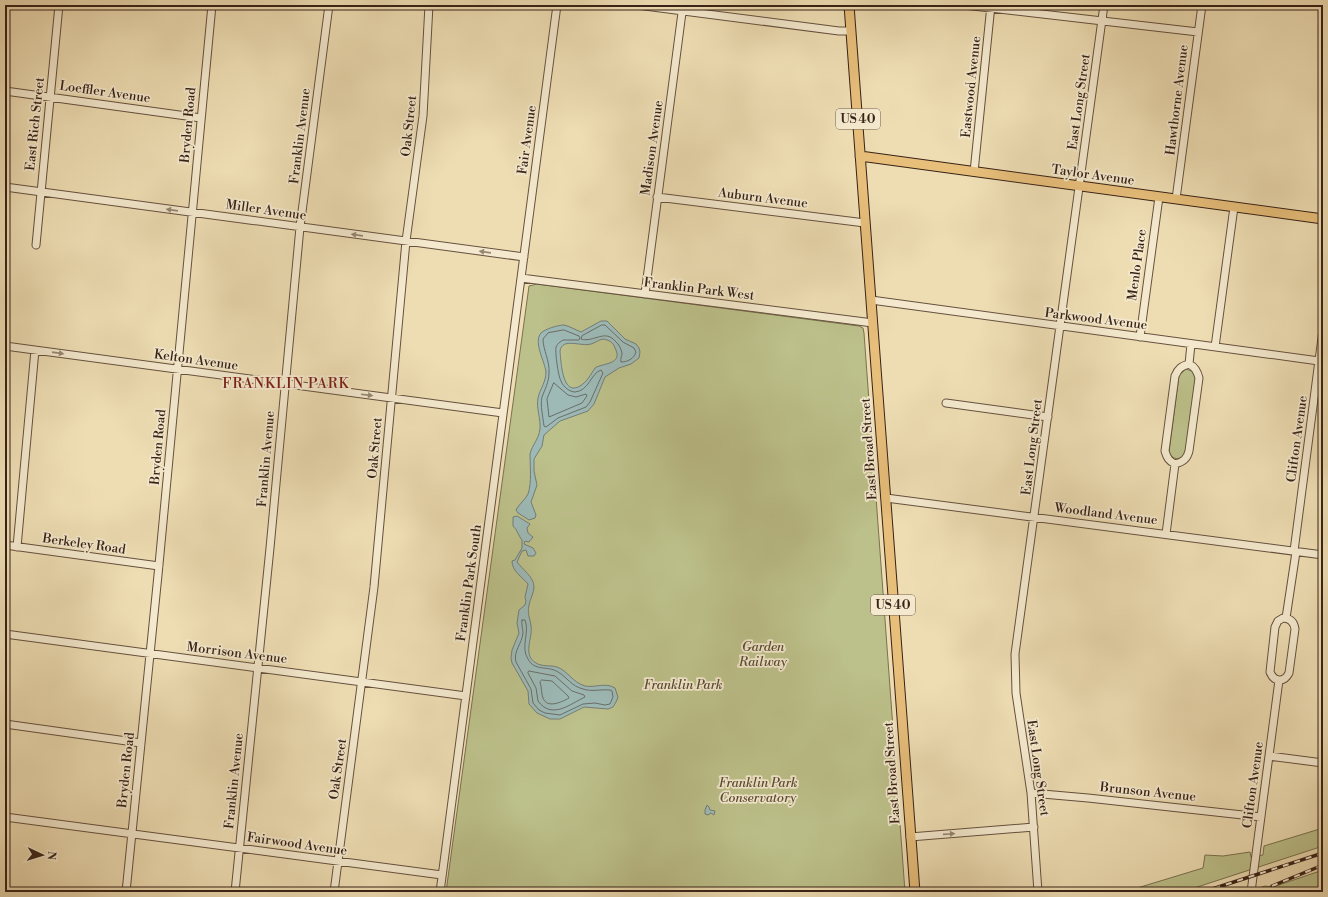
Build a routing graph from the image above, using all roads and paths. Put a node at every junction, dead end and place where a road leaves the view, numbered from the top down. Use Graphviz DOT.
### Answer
graph roads {
  1 [pos="58,5"];
  2 [pos="212,5"];
  3 [pos="328,5"];
  4 [pos="429,5"];
  5 [pos="557,5"];
  6 [pos="637,5"];
  7 [pos="849,5"];
  8 [pos="964,5"];
  9 [pos="1104,5"];
  10 [pos="1202,5"];
  11 [pos="991,7"];
  12 [pos="682,8"];
  13 [pos="1102,21"];
  14 [pos="851,31"];
  15 [pos="1198,32"];
  16 [pos="5,91"];
  17 [pos="49,97"];
  18 [pos="201,118"];
  19 [pos="860,156"];
  20 [pos="974,172"];
  21 [pos="1079,186"];
  22 [pos="5,187"];
  23 [pos="40,192"];
  24 [pos="1159,196"];
  25 [pos="657,197"];
  26 [pos="1176,199"];
  27 [pos="1234,207"];
  28 [pos="192,212"];
  29 [pos="1323,218"];
  30 [pos="865,223"];
  31 [pos="300,227"];
  32 [pos="406,241"];
  33 [pos="36,245"];
  34 [pos="524,257"];
  35 [pos="521,278"];
  36 [pos="644,294"];
  37 [pos="871,300"];
  38 [pos="873,323"];
  39 [pos="1060,327"];
  40 [pos="1323,330"];
  41 [pos="1140,337"];
  42 [pos="1191,344"];
  43 [pos="5,346"];
  44 [pos="1215,347"];
  45 [pos="35,350"];
  46 [pos="1319,361"];
  47 [pos="1188,364"];
  48 [pos="178,370"];
  49 [pos="286,384"];
  50 [pos="1319,386"];
  51 [pos="392,398"];
  52 [pos="946,403"];
  53 [pos="503,414"];
  54 [pos="1048,417"];
  55 [pos="1175,464"];
  56 [pos="886,498"];
  57 [pos="1035,517"];
  58 [pos="1166,534"];
  59 [pos="5,545"];
  60 [pos="18,547"];
  61 [pos="1295,552"];
  62 [pos="1323,555"];
  63 [pos="159,566"];
  64 [pos="1286,618"];
  65 [pos="5,634"];
  66 [pos="150,654"];
  67 [pos="258,668"];
  68 [pos="1279,680"];
  69 [pos="362,682"];
  70 [pos="466,696"];
  71 [pos="5,724"];
  72 [pos="141,743"];
  73 [pos="1269,756"];
  74 [pos="1323,763"];
  75 [pos="1031,793"];
  76 [pos="5,817"];
  77 [pos="1261,817"];
  78 [pos="1034,827"];
  79 [pos="132,834"];
  80 [pos="910,836"];
  81 [pos="240,848"];
  82 [pos="338,861"];
  83 [pos="442,875"];
  84 [pos="126,892"];
  85 [pos="235,892"];
  86 [pos="334,892"];
  87 [pos="440,892"];
  88 [pos="915,892"];
  89 [pos="1038,892"];
  90 [pos="1250,892"];
  1 -- 17 [label="street, East Rich Street"];
  2 -- 18 [label="street, Bryden Road"];
  3 -- 31 [label="street, Franklin Avenue"];
  4 -- 32 [label="street, Oak Street"];
  5 -- 34 [label="street, Fair Avenue"];
  6 -- 12 [label="street"];
  7 -- 14 [label="main road, East Broad Street / US 40"];
  8 -- 11 [label="street"];
  9 -- 13 [label="street, East Long Street"];
  10 -- 15 [label="street, Hawthorne Avenue"];
  11 -- 13 [label="street"];
  11 -- 20 [label="street, Eastwood Avenue"];
  12 -- 14 [label="street"];
  12 -- 25 [label="street, Madison Avenue"];
  13 -- 15 [label="street"];
  13 -- 21 [label="street, East Long Street"];
  14 -- 19 [label="main road, East Broad Street / US 40"];
  15 -- 26 [label="street, Hawthorne Avenue"];
  16 -- 17 [label="street, Loeffler Avenue"];
  17 -- 18 [label="street, Loeffler Avenue"];
  17 -- 23 [label="street, East Rich Street"];
  18 -- 28 [label="street, Bryden Road"];
  19 -- 20 [label="main road, Taylor Avenue"];
  19 -- 30 [label="main road, East Broad Street / US 40"];
  20 -- 21 [label="main road, Taylor Avenue"];
  21 -- 24 [label="main road, Taylor Avenue"];
  21 -- 39 [label="street, East Long Street"];
  22 -- 23 [label="street, Miller Avenue"];
  28 -- 23 [label="street, Miller Avenue, one-way"];
  23 -- 33 [label="street, East Rich Street"];
  24 -- 26 [label="main road, Taylor Avenue"];
  24 -- 41 [label="street, Menlo Place"];
  25 -- 30 [label="street, Auburn Avenue"];
  25 -- 36 [label="street, Madison Avenue"];
  26 -- 27 [label="main road, Taylor Avenue"];
  27 -- 29 [label="main road, Taylor Avenue"];
  27 -- 44 [label="street"];
  28 -- 31 [label="street, Miller Avenue"];
  28 -- 48 [label="street, Bryden Road"];
  30 -- 37 [label="main road, East Broad Street / US 40"];
  32 -- 31 [label="street, Miller Avenue, one-way"];
  31 -- 49 [label="street, Franklin Avenue"];
  34 -- 32 [label="street, Miller Avenue, one-way"];
  32 -- 51 [label="street, Oak Street"];
  34 -- 35 [label="street, Fair Avenue"];
  35 -- 36 [label="street, Franklin Park West"];
  35 -- 53 [label="street, Franklin Park South"];
  36 -- 38 [label="street, Franklin Park West"];
  37 -- 38 [label="main road, East Broad Street / US 40"];
  37 -- 39 [label="street, Parkwood Avenue"];
  38 -- 56 [label="main road, East Broad Street / US 40"];
  39 -- 41 [label="street, Parkwood Avenue"];
  39 -- 54 [label="street, East Long Street"];
  40 -- 46 [label="street, Clifton Avenue"];
  41 -- 42 [label="street, Parkwood Avenue"];
  42 -- 44 [label="street, Parkwood Avenue"];
  42 -- 47 [label="street"];
  43 -- 45 [label="street, Kelton Avenue"];
  44 -- 46 [label="street, Parkwood Avenue"];
  45 -- 48 [label="street, Kelton Avenue, one-way"];
  45 -- 60 [label="street"];
  46 -- 50 [label="street, Clifton Avenue"];
  47 -- 55 [label="street"];
  47 -- 55 [label="street"];
  48 -- 49 [label="street, Kelton Avenue"];
  48 -- 63 [label="street, Bryden Road"];
  49 -- 51 [label="street, Kelton Avenue, one-way"];
  49 -- 67 [label="street, Franklin Avenue"];
  50 -- 61 [label="street, Clifton Avenue"];
  51 -- 53 [label="street, Kelton Avenue"];
  51 -- 69 [label="street, Oak Street"];
  52 -- 54 [label="street"];
  53 -- 70 [label="street, Franklin Park South"];
  54 -- 57 [label="street, East Long Street"];
  55 -- 58 [label="street"];
  56 -- 57 [label="street, Woodland Avenue"];
  56 -- 80 [label="main road, East Broad Street / US 40"];
  57 -- 58 [label="street, Woodland Avenue"];
  57 -- 75 [label="street, East Long Street"];
  58 -- 61 [label="street, Woodland Avenue"];
  59 -- 60 [label="street, Berkeley Road"];
  60 -- 63 [label="street, Berkeley Road"];
  61 -- 62 [label="street, Woodland Avenue"];
  61 -- 64 [label="street, Clifton Avenue"];
  63 -- 66 [label="street, Bryden Road"];
  64 -- 68 [label="street"];
  64 -- 68 [label="street"];
  65 -- 66 [label="street, Morrison Avenue"];
  66 -- 67 [label="street, Morrison Avenue"];
  66 -- 72 [label="street, Bryden Road"];
  67 -- 69 [label="street, Morrison Avenue"];
  67 -- 81 [label="street, Franklin Avenue"];
  68 -- 73 [label="street, Clifton Avenue"];
  69 -- 70 [label="street, Morrison Avenue"];
  69 -- 82 [label="street, Oak Street"];
  70 -- 83 [label="street, Franklin Park South"];
  71 -- 72 [label="street"];
  72 -- 79 [label="street, Bryden Road"];
  73 -- 74 [label="street"];
  73 -- 77 [label="street, Clifton Avenue"];
  75 -- 77 [label="street, Brunson Avenue"];
  75 -- 78 [label="street, East Long Street"];
  76 -- 79 [label="street, Fairwood Avenue"];
  77 -- 90 [label="street, Clifton Avenue"];
  80 -- 78 [label="street, one-way"];
  78 -- 89 [label="street, East Long Street"];
  79 -- 81 [label="street, Fairwood Avenue"];
  79 -- 84 [label="street, Bryden Road"];
  80 -- 88 [label="main road, East Broad Street / US 40"];
  81 -- 82 [label="street, Fairwood Avenue"];
  81 -- 85 [label="street, Franklin Avenue"];
  82 -- 83 [label="street, Fairwood Avenue"];
  82 -- 86 [label="street, Oak Street"];
  83 -- 87 [label="street, Franklin Park South"];
}
